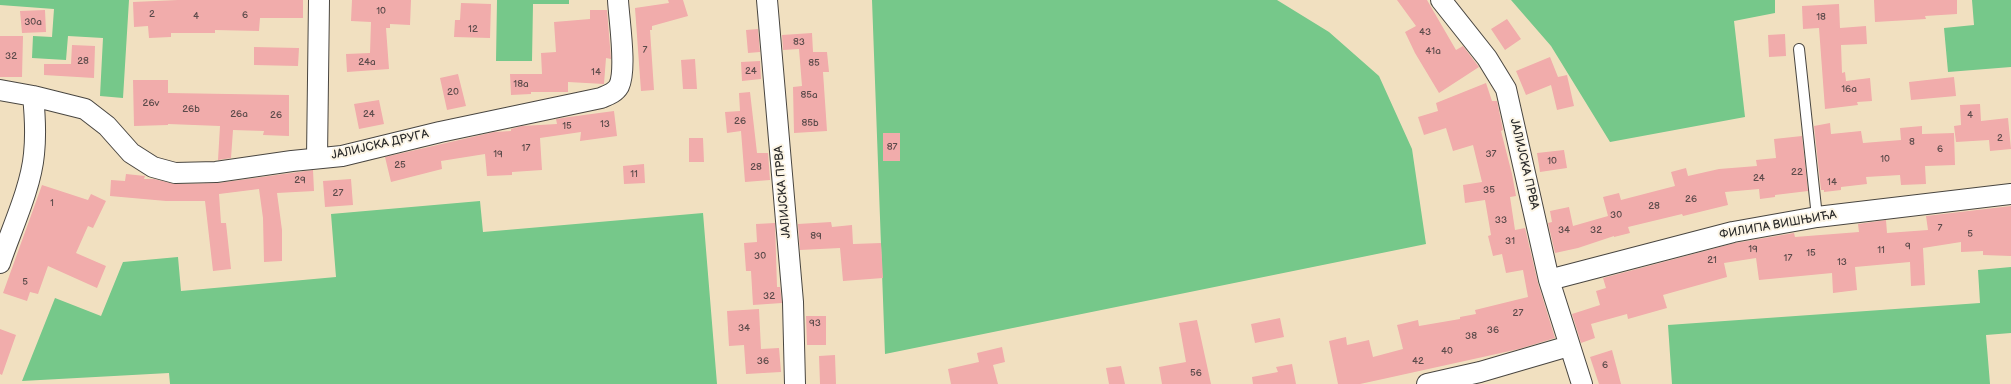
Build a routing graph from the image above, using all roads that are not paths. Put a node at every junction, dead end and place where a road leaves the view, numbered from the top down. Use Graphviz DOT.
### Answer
graph roads {
  1 [pos="319,0"];
  2 [pos="618,0"];
  3 [pos="767,0"];
  4 [pos="1441,0"];
  5 [pos="1799,49"];
  6 [pos="0,90"];
  7 [pos="33,96"];
  8 [pos="317,158"];
  9 [pos="2011,194"];
  10 [pos="1817,217"];
  11 [pos="0,263"];
  12 [pos="1549,280"];
  13 [pos="1569,346"];
  14 [pos="795,384"];
  15 [pos="1427,384"];
  16 [pos="1582,384"];
  1 -- 8 [label="street"];
  2 -- 8 [label="street, ЈАЛИЈСКА ДРУГА"];
  3 -- 14 [label="street, ЈАЛИЈСКА ПРВА"];
  4 -- 12 [label="street, ЈАЛИЈСКА ПРВА"];
  5 -- 10 [label="lane"];
  6 -- 7 [label="street, ЈАЛИЈСКА ДРУГА"];
  7 -- 8 [label="street, ЈАЛИЈСКА ДРУГА"];
  7 -- 11 [label="street"];
  9 -- 10 [label="street, ФИЛИПА ВИШЊИЋА"];
  10 -- 12 [label="street, ФИЛИПА ВИШЊИЋА"];
  12 -- 13 [label="street, ЈАЛИЈСКА ПРВА"];
  13 -- 15 [label="street"];
  13 -- 16 [label="street, ЈАЛИЈСКА ПРВА"];
}
